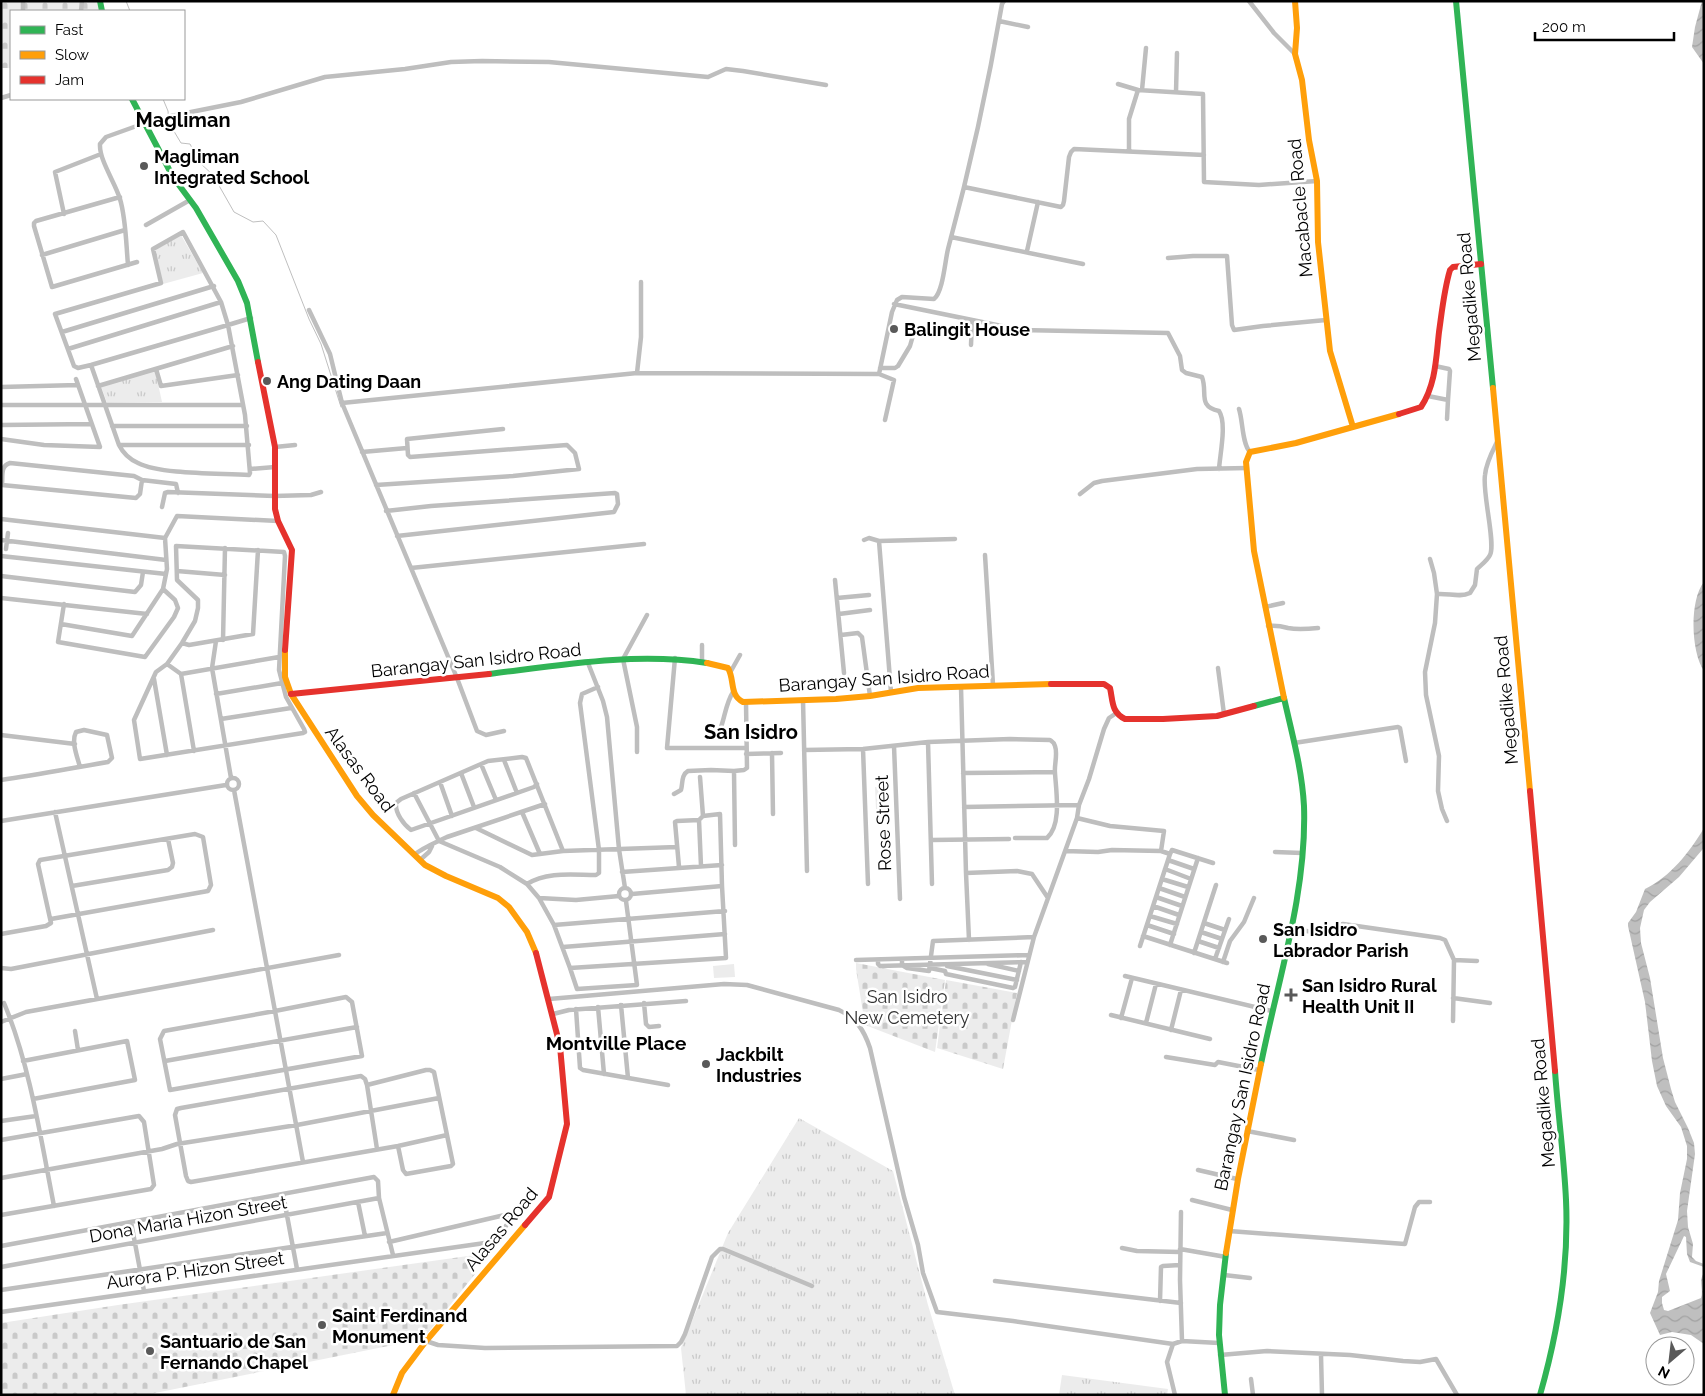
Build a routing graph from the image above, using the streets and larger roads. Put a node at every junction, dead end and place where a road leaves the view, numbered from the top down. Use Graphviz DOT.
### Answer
graph roads {
  1 [pos="1004,1"];
  2 [pos="1249,1"];
  3 [pos="1295,1"];
  4 [pos="1456,1"];
  5 [pos="999,20"];
  6 [pos="1028,27"];
  7 [pos="1146,48"];
  8 [pos="1177,53"];
  9 [pos="1294,54"];
  10 [pos="1118,84"];
  11 [pos="826,86"];
  12 [pos="1140,90"];
  13 [pos="1176,92"];
  14 [pos="133,100"];
  15 [pos="145,124"];
  16 [pos="1129,151"];
  17 [pos="101,154"];
  18 [pos="1204,155"];
  19 [pos="1316,182"];
  20 [pos="964,187"];
  21 [pos="120,196"];
  22 [pos="190,200"];
  23 [pos="1038,202"];
  24 [pos="64,214"];
  25 [pos="146,225"];
  26 [pos="125,230"];
  27 [pos="951,237"];
  28 [pos="1027,251"];
  29 [pos="42,255"];
  30 [pos="1168,258"];
  31 [pos="136,262"];
  32 [pos="128,264"];
  33 [pos="1083,264"];
  34 [pos="1481,264"];
  35 [pos="642,282"];
  36 [pos="214,286"];
  37 [pos="222,302"];
  38 [pos="894,304"];
  39 [pos="309,310"];
  40 [pos="251,318"];
  41 [pos="972,320"];
  42 [pos="1326,320"];
  43 [pos="228,325"];
  44 [pos="920,328"];
  45 [pos="62,332"];
  46 [pos="971,345"];
  47 [pos="233,346"];
  48 [pos="68,349"];
  49 [pos="91,365"];
  50 [pos="1435,366"];
  51 [pos="156,368"];
  52 [pos="880,368"];
  53 [pos="637,373"];
  54 [pos="879,374"];
  55 [pos="238,375"];
  56 [pos="76,379"];
  57 [pos="78,385"];
  58 [pos="1,386"];
  59 [pos="98,386"];
  60 [pos="1428,396"];
  61 [pos="1448,400"];
  62 [pos="342,403"];
  63 [pos="243,404"];
  64 [pos="1,405"];
  65 [pos="85,405"];
  66 [pos="106,405"];
  67 [pos="1239,409"];
  68 [pos="1447,419"];
  69 [pos="885,420"];
  70 [pos="92,424"];
  71 [pos="1,425"];
  72 [pos="112,426"];
  73 [pos="247,426"];
  74 [pos="1354,427"];
  75 [pos="503,429"];
  76 [pos="1,439"];
  77 [pos="1497,442"];
  78 [pos="119,445"];
  79 [pos="249,445"];
  80 [pos="295,445"];
  81 [pos="407,448"];
  82 [pos="275,450"];
  83 [pos="362,452"];
  84 [pos="1250,452"];
  85 [pos="276,467"];
  86 [pos="1247,468"];
  87 [pos="250,469"];
  88 [pos="1219,469"];
  89 [pos="142,480"];
  90 [pos="376,485"];
  91 [pos="321,492"];
  92 [pos="178,493"];
  93 [pos="1080,494"];
  94 [pos="274,496"];
  95 [pos="162,507"];
  96 [pos="386,511"];
  97 [pos="1,519"];
  98 [pos="278,521"];
  99 [pos="8,534"];
  100 [pos="397,536"];
  101 [pos="165,538"];
  102 [pos="955,539"];
  103 [pos="1,540"];
  104 [pos="864,540"];
  105 [pos="7,541"];
  106 [pos="879,541"];
  107 [pos="644,544"];
  108 [pos="225,548"];
  109 [pos="6,550"];
  110 [pos="258,550"];
  111 [pos="985,555"];
  112 [pos="1,556"];
  113 [pos="1430,559"];
  114 [pos="166,560"];
  115 [pos="411,568"];
  116 [pos="177,571"];
  117 [pos="143,572"];
  118 [pos="166,574"];
  119 [pos="225,574"];
  120 [pos="1,576"];
  121 [pos="835,580"];
  122 [pos="163,589"];
  123 [pos="1437,594"];
  124 [pos="869,595"];
  125 [pos="1,598"];
  126 [pos="837,598"];
  127 [pos="1283,603"];
  128 [pos="64,604"];
  129 [pos="1265,607"];
  130 [pos="870,610"];
  131 [pos="147,614"];
  132 [pos="839,614"];
  133 [pos="647,616"];
  134 [pos="61,624"];
  135 [pos="1268,626"];
  136 [pos="1318,628"];
  137 [pos="841,635"];
  138 [pos="223,640"];
  139 [pos="216,641"];
  140 [pos="182,643"];
  141 [pos="702,645"];
  142 [pos="740,655"];
  143 [pos="279,657"];
  144 [pos="675,658"];
  145 [pos="623,659"];
  146 [pos="702,662"];
  147 [pos="588,663"];
  148 [pos="167,664"];
  149 [pos="212,668"];
  150 [pos="1218,668"];
  151 [pos="731,671"];
  152 [pos="844,673"];
  153 [pos="182,674"];
  154 [pos="457,678"];
  155 [pos="154,679"];
  156 [pos="282,683"];
  157 [pos="994,685"];
  158 [pos="598,686"];
  159 [pos="961,687"];
  160 [pos="733,692"];
  161 [pos="892,692"];
  162 [pos="216,694"];
  163 [pos="290,694"];
  164 [pos="870,696"];
  165 [pos="1284,698"];
  166 [pos="803,700"];
  167 [pos="746,702"];
  168 [pos="291,708"];
  169 [pos="1115,714"];
  170 [pos="1224,714"];
  171 [pos="221,719"];
  172 [pos="720,727"];
  173 [pos="504,731"];
  174 [pos="1,735"];
  175 [pos="963,741"];
  176 [pos="928,742"];
  177 [pos="1294,743"];
  178 [pos="75,744"];
  179 [pos="226,745"];
  180 [pos="894,746"];
  181 [pos="863,749"];
  182 [pos="804,750"];
  183 [pos="194,751"];
  184 [pos="746,751"];
  185 [pos="637,752"];
  186 [pos="781,753"];
  187 [pos="772,754"];
  188 [pos="167,755"];
  189 [pos="504,760"];
  190 [pos="1406,762"];
  191 [pos="481,764"];
  192 [pos="80,767"];
  193 [pos="734,771"];
  194 [pos="1055,772"];
  195 [pos="461,773"];
  196 [pos="963,773"];
  197 [pos="700,777"];
  198 [pos="231,778"];
  199 [pos="1,780"];
  200 [pos="440,782"];
  201 [pos="537,784"];
  202 [pos="226,785"];
  203 [pos="234,790"];
  204 [pos="517,793"];
  205 [pos="414,794"];
  206 [pos="674,794"];
  207 [pos="496,800"];
  208 [pos="545,804"];
  209 [pos="1057,805"];
  210 [pos="1079,805"];
  211 [pos="474,807"];
  212 [pos="964,807"];
  213 [pos="55,812"];
  214 [pos="522,812"];
  215 [pos="773,814"];
  216 [pos="452,816"];
  217 [pos="701,818"];
  218 [pos="1077,818"];
  219 [pos="1447,820"];
  220 [pos="1,821"];
  221 [pos="430,824"];
  222 [pos="476,828"];
  223 [pos="1015,838"];
  224 [pos="168,839"];
  225 [pos="1009,839"];
  226 [pos="931,840"];
  227 [pos="440,841"];
  228 [pos="965,841"];
  229 [pos="735,845"];
  230 [pos="677,847"];
  231 [pos="619,849"];
  232 [pos="599,850"];
  233 [pos="1161,850"];
  234 [pos="563,851"];
  235 [pos="1065,851"];
  236 [pos="1275,852"];
  237 [pos="1287,852"];
  238 [pos="1302,853"];
  239 [pos="540,854"];
  240 [pos="1170,854"];
  241 [pos="64,856"];
  242 [pos="417,858"];
  243 [pos="1198,858"];
  244 [pos="1286,859"];
  245 [pos="1168,860"];
  246 [pos="1213,863"];
  247 [pos="722,865"];
  248 [pos="701,866"];
  249 [pos="679,867"];
  250 [pos="1165,869"];
  251 [pos="1194,869"];
  252 [pos="807,871"];
  253 [pos="622,872"];
  254 [pos="966,873"];
  255 [pos="1162,879"];
  256 [pos="1191,879"];
  257 [pos="527,884"];
  258 [pos="868,884"];
  259 [pos="932,884"];
  260 [pos="1216,885"];
  261 [pos="72,886"];
  262 [pos="722,886"];
  263 [pos="1188,887"];
  264 [pos="625,888"];
  265 [pos="1159,888"];
  266 [pos="632,894"];
  267 [pos="619,896"];
  268 [pos="1156,897"];
  269 [pos="1186,897"];
  270 [pos="539,898"];
  271 [pos="1048,898"];
  272 [pos="1254,898"];
  273 [pos="900,899"];
  274 [pos="626,901"];
  275 [pos="1153,906"];
  276 [pos="1182,906"];
  277 [pos="725,911"];
  278 [pos="78,914"];
  279 [pos="1180,915"];
  280 [pos="1150,916"];
  281 [pos="51,919"];
  282 [pos="628,919"];
  283 [pos="1228,919"];
  284 [pos="1204,923"];
  285 [pos="1177,924"];
  286 [pos="554,925"];
  287 [pos="1147,925"];
  288 [pos="1292,928"];
  289 [pos="213,930"];
  290 [pos="1225,930"];
  291 [pos="1201,932"];
  292 [pos="1,934"];
  293 [pos="725,934"];
  294 [pos="1174,934"];
  295 [pos="1143,936"];
  296 [pos="1034,937"];
  297 [pos="1222,939"];
  298 [pos="969,940"];
  299 [pos="1198,941"];
  300 [pos="632,942"];
  301 [pos="1170,945"];
  302 [pos="1140,946"];
  303 [pos="563,947"];
  304 [pos="1219,948"];
  305 [pos="1194,953"];
  306 [pos="87,954"];
  307 [pos="339,955"];
  308 [pos="1029,955"];
  309 [pos="1010,956"];
  310 [pos="960,957"];
  311 [pos="930,958"];
  312 [pos="902,959"];
  313 [pos="856,960"];
  314 [pos="878,960"];
  315 [pos="1215,960"];
  316 [pos="1454,960"];
  317 [pos="985,961"];
  318 [pos="1477,961"];
  319 [pos="1021,962"];
  320 [pos="1027,962"];
  321 [pos="634,963"];
  322 [pos="978,963"];
  323 [pos="1010,963"];
  324 [pos="902,965"];
  325 [pos="930,966"];
  326 [pos="962,966"];
  327 [pos="1,968"];
  328 [pos="570,968"];
  329 [pos="268,969"];
  330 [pos="976,971"];
  331 [pos="1019,971"];
  332 [pos="1125,976"];
  333 [pos="962,978"];
  334 [pos="1132,978"];
  335 [pos="974,980"];
  336 [pos="1017,980"];
  337 [pos="1156,984"];
  338 [pos="1181,990"];
  339 [pos="97,998"];
  340 [pos="1453,998"];
  341 [pos="549,999"];
  342 [pos="686,1001"];
  343 [pos="4,1003"];
  344 [pos="1490,1003"];
  345 [pos="644,1004"];
  346 [pos="621,1005"];
  347 [pos="598,1008"];
  348 [pos="576,1009"];
  349 [pos="275,1012"];
  350 [pos="1272,1012"];
  351 [pos="553,1014"];
  352 [pos="1111,1015"];
  353 [pos="11,1018"];
  354 [pos="1121,1018"];
  355 [pos="1013,1020"];
  356 [pos="1453,1021"];
  357 [pos="1,1022"];
  358 [pos="1146,1024"];
  359 [pos="659,1026"];
  360 [pos="357,1027"];
  361 [pos="1171,1030"];
  362 [pos="75,1031"];
  363 [pos="1210,1039"];
  364 [pos="280,1040"];
  365 [pos="78,1050"];
  366 [pos="1166,1057"];
  367 [pos="23,1061"];
  368 [pos="165,1061"];
  369 [pos="286,1069"];
  370 [pos="1259,1070"];
  371 [pos="27,1074"];
  372 [pos="604,1074"];
  373 [pos="628,1078"];
  374 [pos="1,1079"];
  375 [pos="668,1084"];
  376 [pos="367,1085"];
  377 [pos="289,1088"];
  378 [pos="439,1098"];
  379 [pos="32,1099"];
  380 [pos="145,1111"];
  381 [pos="370,1111"];
  382 [pos="36,1116"];
  383 [pos="141,1117"];
  384 [pos="1,1121"];
  385 [pos="297,1125"];
  386 [pos="1247,1131"];
  387 [pos="40,1134"];
  388 [pos="448,1136"];
  389 [pos="1,1140"];
  390 [pos="1294,1140"];
  391 [pos="180,1144"];
  392 [pos="398,1146"];
  393 [pos="377,1149"];
  394 [pos="149,1151"];
  395 [pos="303,1162"];
  396 [pos="47,1170"];
  397 [pos="1198,1170"];
  398 [pos="1,1178"];
  399 [pos="1237,1179"];
  400 [pos="283,1194"];
  401 [pos="380,1198"];
  402 [pos="1192,1200"];
  403 [pos="358,1202"];
  404 [pos="1430,1202"];
  405 [pos="54,1206"];
  406 [pos="1232,1210"];
  407 [pos="1181,1212"];
  408 [pos="286,1215"];
  409 [pos="1,1216"];
  410 [pos="131,1222"];
  411 [pos="1229,1231"];
  412 [pos="387,1233"];
  413 [pos="365,1236"];
  414 [pos="390,1242"];
  415 [pos="135,1243"];
  416 [pos="1,1246"];
  417 [pos="293,1248"];
  418 [pos="1122,1248"];
  419 [pos="1180,1250"];
  420 [pos="393,1255"];
  421 [pos="1226,1256"];
  422 [pos="1180,1266"];
  423 [pos="1,1267"];
  424 [pos="140,1269"];
  425 [pos="297,1269"];
  426 [pos="1224,1275"];
  427 [pos="1250,1278"];
  428 [pos="995,1281"];
  429 [pos="812,1286"];
  430 [pos="1,1290"];
  431 [pos="144,1291"];
  432 [pos="1160,1301"];
  433 [pos="1181,1303"];
  434 [pos="1,1312"];
  435 [pos="426,1341"];
  436 [pos="1182,1341"];
  437 [pos="1219,1343"];
  438 [pos="1173,1344"];
  439 [pos="1321,1354"];
  440 [pos="1220,1355"];
  441 [pos="1252,1379"];
  442 [pos="393,1395"];
  443 [pos="1176,1395"];
  444 [pos="1225,1395"];
  445 [pos="1252,1395"];
  446 [pos="1322,1395"];
  447 [pos="1457,1395"];
  448 [pos="1540,1395"];
  1 -- 5 [label="street"];
  2 -- 9 [label="street, Macabacle Road"];
  3 -- 9 [label="street"];
  4 -- 34 [label="street, Megadike Road"];
  5 -- 6 [label="street"];
  5 -- 20 [label="street"];
  7 -- 12 [label="street"];
  8 -- 13 [label="street"];
  9 -- 19 [label="street, Macabacle Road"];
  10 -- 12 [label="street"];
  11 -- 15 [label="street"];
  12 -- 13 [label="street"];
  12 -- 16 [label="street"];
  13 -- 18 [label="street"];
  14 -- 15 [label="street, Alasas Road"];
  15 -- 17 [label="street"];
  15 -- 22 [label="street, Alasas Road"];
  16 -- 18 [label="street"];
  16 -- 23 [label="street"];
  17 -- 21 [label="street"];
  17 -- 24 [label="street"];
  18 -- 19 [label="street"];
  19 -- 42 [label="street, Macabacle Road"];
  20 -- 23 [label="street"];
  20 -- 27 [label="street"];
  21 -- 24 [label="street"];
  21 -- 26 [label="street"];
  22 -- 25 [label="street"];
  22 -- 40 [label="street, Alasas Road"];
  23 -- 28 [label="street"];
  24 -- 29 [label="street"];
  26 -- 29 [label="street"];
  26 -- 32 [label="street"];
  27 -- 28 [label="street"];
  27 -- 38 [label="street"];
  28 -- 33 [label="street"];
  29 -- 32 [label="street"];
  30 -- 42 [label="street"];
  31 -- 32 [label="street"];
  34 -- 50 [label="street"];
  34 -- 77 [label="street, Megadike Road"];
  35 -- 53 [label="street"];
  36 -- 37 [label="street"];
  36 -- 45 [label="street"];
  36 -- 45 [label="street"];
  37 -- 43 [label="street"];
  37 -- 48 [label="street"];
  38 -- 41 [label="street"];
  38 -- 52 [label="street"];
  39 -- 62 [label="street"];
  40 -- 43 [label="street"];
  40 -- 82 [label="street, Alasas Road"];
  41 -- 46 [label="street"];
  41 -- 88 [label="street"];
  42 -- 74 [label="street, Macabacle Road"];
  43 -- 47 [label="street"];
  43 -- 49 [label="street"];
  44 -- 52 [label="street"];
  45 -- 48 [label="street"];
  47 -- 51 [label="street"];
  47 -- 55 [label="street"];
  48 -- 49 [label="street"];
  49 -- 59 [label="street"];
  50 -- 60 [label="street"];
  50 -- 61 [label="street"];
  51 -- 55 [label="street"];
  51 -- 59 [label="street"];
  52 -- 54 [label="street"];
  53 -- 54 [label="street"];
  53 -- 62 [label="street"];
  54 -- 69 [label="street"];
  55 -- 63 [label="street"];
  56 -- 57 [label="street"];
  57 -- 58 [label="street"];
  57 -- 65 [label="street"];
  59 -- 66 [label="street"];
  60 -- 61 [label="street"];
  60 -- 74 [label="street"];
  61 -- 68 [label="street"];
  62 -- 83 [label="street"];
  63 -- 66 [label="street"];
  63 -- 73 [label="street"];
  64 -- 65 [label="street"];
  65 -- 66 [label="street"];
  65 -- 70 [label="street"];
  66 -- 72 [label="street"];
  67 -- 84 [label="street"];
  70 -- 71 [label="street"];
  70 -- 76 [label="street"];
  72 -- 73 [label="street"];
  72 -- 78 [label="street"];
  73 -- 79 [label="street"];
  74 -- 84 [label="street"];
  75 -- 81 [label="street"];
  77 -- 123 [label="street"];
  77 -- 448 [label="street, Megadike Road"];
  78 -- 79 [label="street"];
  78 -- 87 [label="street"];
  79 -- 87 [label="street"];
  80 -- 82 [label="street"];
  81 -- 83 [label="street"];
  81 -- 90 [label="street"];
  82 -- 85 [label="street, Alasas Road"];
  83 -- 90 [label="street"];
  84 -- 86 [label="street, Barangay San Isidro Road"];
  85 -- 87 [label="street"];
  85 -- 94 [label="street, Alasas Road"];
  86 -- 88 [label="street"];
  86 -- 129 [label="street, Barangay San Isidro Road"];
  88 -- 93 [label="street"];
  89 -- 89 [label="street"];
  89 -- 92 [label="street"];
  90 -- 96 [label="street"];
  91 -- 94 [label="street"];
  92 -- 94 [label="street"];
  92 -- 95 [label="street"];
  94 -- 98 [label="street, Alasas Road"];
  96 -- 100 [label="street"];
  96 -- 100 [label="street"];
  97 -- 101 [label="street"];
  98 -- 101 [label="street"];
  98 -- 163 [label="street, Alasas Road"];
  99 -- 105 [label="street"];
  100 -- 115 [label="street"];
  101 -- 114 [label="street"];
  102 -- 106 [label="street"];
  103 -- 105 [label="street"];
  104 -- 106 [label="street"];
  105 -- 109 [label="street"];
  105 -- 114 [label="street"];
  106 -- 161 [label="street"];
  107 -- 115 [label="street"];
  108 -- 110 [label="street"];
  108 -- 116 [label="street"];
  108 -- 119 [label="street"];
  110 -- 138 [label="street"];
  110 -- 143 [label="street"];
  111 -- 157 [label="street"];
  112 -- 117 [label="street"];
  113 -- 123 [label="street"];
  114 -- 118 [label="street"];
  115 -- 154 [label="street"];
  116 -- 119 [label="street"];
  116 -- 140 [label="street"];
  117 -- 118 [label="street"];
  117 -- 120 [label="street"];
  118 -- 122 [label="street"];
  119 -- 138 [label="street"];
  121 -- 126 [label="street"];
  122 -- 131 [label="street"];
  122 -- 134 [label="street"];
  123 -- 219 [label="street"];
  124 -- 126 [label="street"];
  125 -- 128 [label="street"];
  126 -- 132 [label="street"];
  127 -- 129 [label="street"];
  128 -- 131 [label="street"];
  128 -- 134 [label="street"];
  129 -- 135 [label="street, Barangay San Isidro Road"];
  130 -- 132 [label="street"];
  131 -- 134 [label="street"];
  132 -- 137 [label="street"];
  133 -- 145 [label="street"];
  135 -- 136 [label="street"];
  135 -- 165 [label="street, Barangay San Isidro Road"];
  137 -- 152 [label="street"];
  137 -- 164 [label="street"];
  138 -- 139 [label="street"];
  139 -- 140 [label="street"];
  139 -- 149 [label="street"];
  140 -- 148 [label="street"];
  141 -- 146 [label="street"];
  142 -- 151 [label="street"];
  143 -- 149 [label="street"];
  143 -- 156 [label="street"];
  144 -- 145 [label="street, Barangay San Isidro Road"];
  144 -- 146 [label="street, Barangay San Isidro Road"];
  144 -- 184 [label="street"];
  145 -- 147 [label="street, Barangay San Isidro Road"];
  145 -- 185 [label="street"];
  146 -- 151 [label="street, Barangay San Isidro Road"];
  147 -- 154 [label="street, Barangay San Isidro Road"];
  147 -- 158 [label="street"];
  148 -- 153 [label="street"];
  148 -- 155 [label="street"];
  149 -- 153 [label="street"];
  149 -- 162 [label="street"];
  150 -- 170 [label="street"];
  151 -- 160 [label="street"];
  153 -- 183 [label="street"];
  154 -- 163 [label="street, Barangay San Isidro Road"];
  154 -- 173 [label="street"];
  155 -- 188 [label="street"];
  155 -- 188 [label="street"];
  156 -- 162 [label="street"];
  156 -- 168 [label="street"];
  157 -- 159 [label="street, Barangay San Isidro Road"];
  157 -- 169 [label="street, Barangay San Isidro Road"];
  158 -- 231 [label="street"];
  158 -- 232 [label="street"];
  159 -- 161 [label="street, Barangay San Isidro Road"];
  159 -- 175 [label="street"];
  160 -- 167 [label="street"];
  160 -- 172 [label="street"];
  161 -- 164 [label="street, Barangay San Isidro Road"];
  162 -- 171 [label="street"];
  163 -- 242 [label="street, Alasas Road"];
  164 -- 166 [label="street, Barangay San Isidro Road"];
  165 -- 170 [label="street"];
  165 -- 177 [label="street, Barangay San Isidro Road"];
  166 -- 167 [label="street, Barangay San Isidro Road"];
  166 -- 182 [label="street"];
  167 -- 184 [label="street"];
  168 -- 171 [label="street"];
  168 -- 179 [label="street"];
  169 -- 170 [label="street"];
  169 -- 210 [label="street"];
  171 -- 179 [label="street"];
  174 -- 178 [label="street"];
  175 -- 176 [label="street"];
  175 -- 194 [label="street"];
  175 -- 196 [label="street"];
  176 -- 180 [label="street"];
  176 -- 226 [label="street"];
  177 -- 190 [label="street"];
  177 -- 238 [label="street, Barangay San Isidro Road"];
  178 -- 192 [label="street"];
  178 -- 192 [label="street"];
  179 -- 183 [label="street"];
  179 -- 198 [label="street"];
  180 -- 181 [label="street"];
  180 -- 273 [label="street, Rose Street"];
  181 -- 182 [label="street"];
  181 -- 258 [label="street"];
  182 -- 252 [label="street"];
  183 -- 188 [label="street"];
  184 -- 187 [label="street"];
  184 -- 193 [label="street"];
  186 -- 187 [label="street"];
  187 -- 215 [label="street"];
  189 -- 191 [label="street"];
  189 -- 201 [label="street"];
  189 -- 204 [label="street"];
  191 -- 195 [label="street"];
  191 -- 207 [label="street"];
  192 -- 199 [label="street"];
  193 -- 206 [label="street"];
  193 -- 229 [label="street"];
  194 -- 196 [label="street"];
  194 -- 209 [label="street"];
  195 -- 200 [label="street"];
  195 -- 211 [label="street"];
  196 -- 212 [label="street"];
  197 -- 217 [label="street"];
  198 -- 202 [label="street"];
  198 -- 203 [label="street"];
  200 -- 205 [label="street"];
  200 -- 216 [label="street"];
  201 -- 204 [label="street"];
  201 -- 208 [label="street"];
  202 -- 203 [label="street"];
  202 -- 213 [label="street"];
  203 -- 329 [label="street"];
  204 -- 207 [label="street"];
  205 -- 221 [label="street"];
  205 -- 221 [label="street"];
  207 -- 211 [label="street"];
  208 -- 214 [label="street"];
  208 -- 234 [label="street"];
  209 -- 210 [label="street"];
  209 -- 212 [label="street"];
  209 -- 223 [label="street"];
  210 -- 218 [label="street"];
  211 -- 216 [label="street"];
  212 -- 228 [label="street"];
  213 -- 220 [label="street"];
  213 -- 241 [label="street"];
  214 -- 222 [label="street"];
  214 -- 239 [label="street"];
  216 -- 221 [label="street"];
  217 -- 230 [label="street"];
  217 -- 247 [label="street"];
  217 -- 248 [label="street"];
  218 -- 233 [label="street"];
  218 -- 235 [label="street"];
  221 -- 227 [label="street"];
  222 -- 227 [label="street"];
  222 -- 239 [label="street"];
  224 -- 241 [label="street"];
  224 -- 261 [label="street"];
  224 -- 278 [label="street"];
  225 -- 228 [label="street"];
  226 -- 228 [label="street"];
  226 -- 259 [label="street"];
  227 -- 242 [label="street"];
  227 -- 257 [label="street"];
  228 -- 254 [label="street"];
  230 -- 231 [label="street"];
  230 -- 249 [label="street"];
  231 -- 232 [label="street"];
  231 -- 253 [label="street"];
  232 -- 234 [label="street"];
  232 -- 257 [label="street"];
  233 -- 235 [label="street"];
  233 -- 240 [label="street"];
  234 -- 239 [label="street"];
  235 -- 271 [label="street"];
  236 -- 237 [label="street"];
  237 -- 238 [label="street"];
  237 -- 244 [label="street"];
  238 -- 288 [label="street, Barangay San Isidro Road"];
  240 -- 243 [label="street"];
  240 -- 245 [label="street"];
  241 -- 261 [label="street"];
  241 -- 281 [label="street"];
  242 -- 341 [label="street, Alasas Road"];
  243 -- 246 [label="street"];
  243 -- 251 [label="street"];
  245 -- 250 [label="street"];
  245 -- 251 [label="street"];
  247 -- 248 [label="street"];
  247 -- 262 [label="street"];
  248 -- 249 [label="street"];
  249 -- 253 [label="street"];
  250 -- 255 [label="street"];
  250 -- 256 [label="street"];
  251 -- 256 [label="street"];
  253 -- 264 [label="street"];
  254 -- 271 [label="street"];
  254 -- 298 [label="street"];
  255 -- 263 [label="street"];
  255 -- 265 [label="street"];
  256 -- 263 [label="street"];
  257 -- 270 [label="street"];
  260 -- 284 [label="street"];
  261 -- 278 [label="street"];
  262 -- 266 [label="street"];
  262 -- 277 [label="street"];
  263 -- 269 [label="street"];
  264 -- 266 [label="street"];
  264 -- 267 [label="street"];
  265 -- 268 [label="street"];
  265 -- 269 [label="street"];
  266 -- 274 [label="street"];
  267 -- 270 [label="street"];
  267 -- 274 [label="street"];
  268 -- 275 [label="street"];
  268 -- 276 [label="street"];
  269 -- 276 [label="street"];
  270 -- 286 [label="street"];
  271 -- 296 [label="street"];
  272 -- 315 [label="street"];
  274 -- 282 [label="street"];
  275 -- 279 [label="street"];
  275 -- 280 [label="street"];
  276 -- 279 [label="street"];
  277 -- 282 [label="street"];
  277 -- 293 [label="street"];
  278 -- 281 [label="street"];
  278 -- 306 [label="street"];
  279 -- 285 [label="street"];
  280 -- 285 [label="street"];
  280 -- 287 [label="street"];
  281 -- 292 [label="street"];
  282 -- 286 [label="street"];
  282 -- 300 [label="street"];
  283 -- 290 [label="street"];
  284 -- 290 [label="street"];
  284 -- 291 [label="street"];
  285 -- 294 [label="street"];
  286 -- 303 [label="street"];
  287 -- 294 [label="street"];
  287 -- 295 [label="street"];
  288 -- 316 [label="street"];
  288 -- 350 [label="street, Barangay San Isidro Road"];
  289 -- 306 [label="street"];
  290 -- 297 [label="street"];
  291 -- 297 [label="street"];
  291 -- 299 [label="street"];
  293 -- 300 [label="street"];
  293 -- 321 [label="street"];
  294 -- 301 [label="street"];
  295 -- 301 [label="street"];
  295 -- 302 [label="street"];
  296 -- 298 [label="street"];
  296 -- 308 [label="street"];
  297 -- 304 [label="street"];
  298 -- 311 [label="street"];
  299 -- 304 [label="street"];
  299 -- 305 [label="street"];
  300 -- 303 [label="street"];
  300 -- 321 [label="street"];
  301 -- 305 [label="street"];
  303 -- 328 [label="street"];
  304 -- 315 [label="street"];
  305 -- 315 [label="street"];
  306 -- 327 [label="street"];
  306 -- 339 [label="street"];
  307 -- 329 [label="street"];
  308 -- 309 [label="street"];
  308 -- 320 [label="street"];
  309 -- 317 [label="street"];
  309 -- 323 [label="street"];
  310 -- 311 [label="street"];
  310 -- 317 [label="street"];
  310 -- 326 [label="street"];
  311 -- 312 [label="street"];
  311 -- 325 [label="street"];
  312 -- 314 [label="street"];
  312 -- 324 [label="street"];
  313 -- 314 [label="street"];
  314 -- 324 [label="street"];
  316 -- 318 [label="street"];
  316 -- 340 [label="street"];
  317 -- 322 [label="street"];
  317 -- 323 [label="street"];
  317 -- 331 [label="street"];
  319 -- 320 [label="street"];
  319 -- 323 [label="street"];
  319 -- 331 [label="street"];
  320 -- 355 [label="street"];
  321 -- 328 [label="street"];
  321 -- 328 [label="street"];
  322 -- 326 [label="street"];
  322 -- 330 [label="street"];
  324 -- 325 [label="street"];
  325 -- 326 [label="street"];
  325 -- 333 [label="street"];
  326 -- 330 [label="street"];
  326 -- 333 [label="street"];
  329 -- 339 [label="street"];
  329 -- 349 [label="street"];
  330 -- 335 [label="street"];
  330 -- 336 [label="street"];
  331 -- 336 [label="street"];
  332 -- 334 [label="street"];
  333 -- 335 [label="street"];
  334 -- 337 [label="street"];
  334 -- 354 [label="street"];
  335 -- 336 [label="street"];
  337 -- 338 [label="street"];
  337 -- 358 [label="street"];
  338 -- 350 [label="street"];
  338 -- 361 [label="street"];
  339 -- 353 [label="street"];
  340 -- 344 [label="street"];
  340 -- 356 [label="street"];
  341 -- 351 [label="street, Alasas Road"];
  341 -- 438 [label="street"];
  342 -- 345 [label="street"];
  343 -- 353 [label="street"];
  345 -- 346 [label="street"];
  345 -- 359 [label="street"];
  346 -- 347 [label="street"];
  346 -- 373 [label="street"];
  347 -- 348 [label="street"];
  347 -- 372 [label="street"];
  348 -- 351 [label="street"];
  348 -- 372 [label="street"];
  349 -- 360 [label="street"];
  349 -- 364 [label="street"];
  349 -- 368 [label="street"];
  350 -- 370 [label="street, Barangay San Isidro Road"];
  351 -- 435 [label="street, Alasas Road"];
  352 -- 354 [label="street"];
  353 -- 357 [label="street"];
  353 -- 367 [label="street"];
  354 -- 358 [label="street"];
  358 -- 361 [label="street"];
  360 -- 364 [label="street"];
  360 -- 369 [label="street"];
  361 -- 363 [label="street"];
  362 -- 365 [label="street"];
  364 -- 368 [label="street"];
  364 -- 369 [label="street"];
  365 -- 367 [label="street"];
  365 -- 379 [label="street"];
  366 -- 370 [label="street"];
  367 -- 371 [label="street"];
  368 -- 369 [label="street"];
  369 -- 377 [label="street"];
  370 -- 386 [label="street, Barangay San Isidro Road"];
  371 -- 374 [label="street"];
  371 -- 379 [label="street"];
  372 -- 373 [label="street"];
  373 -- 375 [label="street"];
  376 -- 377 [label="street"];
  376 -- 378 [label="street"];
  376 -- 381 [label="street"];
  377 -- 385 [label="street"];
  377 -- 391 [label="street"];
  378 -- 381 [label="street"];
  378 -- 388 [label="street"];
  379 -- 382 [label="street"];
  380 -- 383 [label="street"];
  381 -- 385 [label="street"];
  381 -- 393 [label="street"];
  382 -- 384 [label="street"];
  382 -- 387 [label="street"];
  383 -- 387 [label="street"];
  383 -- 394 [label="street"];
  385 -- 391 [label="street"];
  385 -- 395 [label="street"];
  386 -- 390 [label="street"];
  386 -- 399 [label="street, Barangay San Isidro Road"];
  387 -- 389 [label="street"];
  387 -- 396 [label="street"];
  388 -- 392 [label="street"];
  388 -- 392 [label="street"];
  391 -- 394 [label="street"];
  391 -- 395 [label="street"];
  392 -- 393 [label="street"];
  393 -- 395 [label="street"];
  394 -- 396 [label="street"];
  394 -- 405 [label="street"];
  396 -- 398 [label="street"];
  396 -- 405 [label="street"];
  397 -- 399 [label="street"];
  399 -- 406 [label="street, Barangay San Isidro Road"];
  400 -- 401 [label="street"];
  400 -- 408 [label="street"];
  400 -- 410 [label="street"];
  401 -- 403 [label="street, Dona Maria Hizon Street"];
  401 -- 412 [label="street"];
  402 -- 406 [label="street"];
  403 -- 408 [label="street, Dona Maria Hizon Street"];
  403 -- 413 [label="street"];
  404 -- 411 [label="street"];
  405 -- 409 [label="street"];
  406 -- 411 [label="street, Barangay San Isidro Road"];
  407 -- 419 [label="street"];
  408 -- 415 [label="street, Dona Maria Hizon Street"];
  408 -- 417 [label="street"];
  410 -- 415 [label="street"];
  410 -- 416 [label="street"];
  411 -- 421 [label="street, Barangay San Isidro Road"];
  412 -- 413 [label="street"];
  412 -- 414 [label="street"];
  413 -- 417 [label="street"];
  414 -- 420 [label="street"];
  414 -- 420 [label="street, Aurora P. Hizon Street"];
  415 -- 423 [label="street, Dona Maria Hizon Street"];
  415 -- 424 [label="street"];
  417 -- 424 [label="street"];
  417 -- 425 [label="street"];
  418 -- 419 [label="street"];
  419 -- 421 [label="street"];
  419 -- 422 [label="street"];
  420 -- 425 [label="street, Aurora P. Hizon Street"];
  421 -- 426 [label="street, Barangay San Isidro Road"];
  422 -- 432 [label="street"];
  422 -- 433 [label="street"];
  424 -- 430 [label="street"];
  424 -- 431 [label="street"];
  425 -- 431 [label="street, Aurora P. Hizon Street"];
  426 -- 427 [label="street"];
  426 -- 437 [label="street, Barangay San Isidro Road"];
  428 -- 432 [label="street"];
  429 -- 435 [label="street"];
  431 -- 434 [label="street, Aurora P. Hizon Street"];
  432 -- 433 [label="street"];
  433 -- 436 [label="street"];
  435 -- 442 [label="street, Alasas Road"];
  436 -- 437 [label="street"];
  436 -- 438 [label="street"];
  437 -- 440 [label="street, Barangay San Isidro Road"];
  438 -- 443 [label="street"];
  439 -- 440 [label="street"];
  439 -- 446 [label="street"];
  439 -- 447 [label="street"];
  440 -- 444 [label="street, Barangay San Isidro Road"];
  441 -- 445 [label="street"];
}
